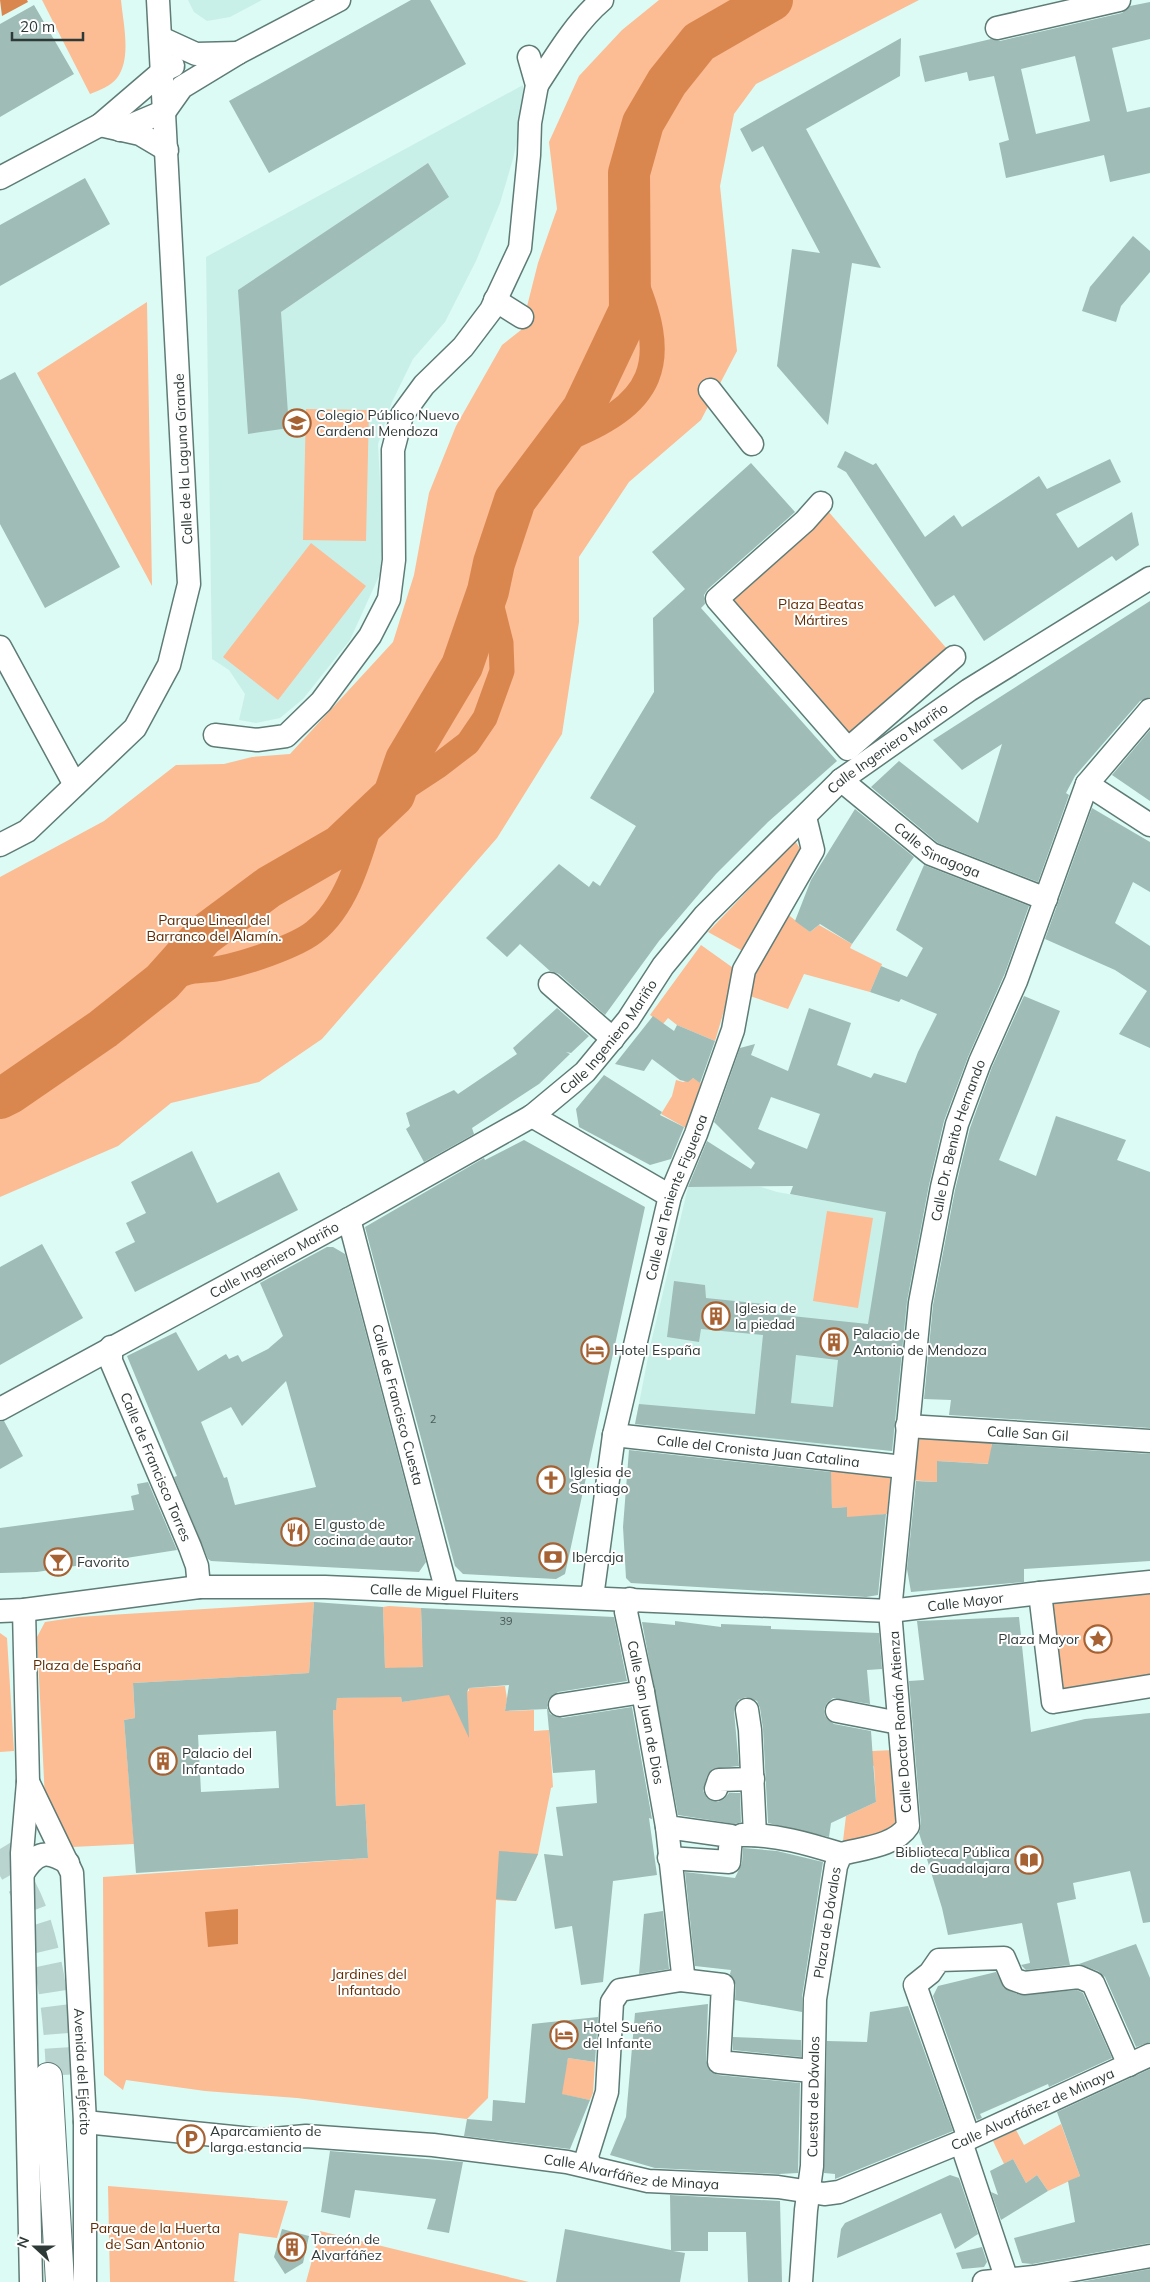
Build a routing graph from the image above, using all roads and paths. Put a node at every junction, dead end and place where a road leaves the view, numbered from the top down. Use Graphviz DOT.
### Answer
graph roads {
  1 [pos="158,0"];
  2 [pos="339,0"];
  3 [pos="602,0"];
  4 [pos="1119,0"];
  5 [pos="997,28"];
  6 [pos="160,38"];
  7 [pos="238,53"];
  8 [pos="196,54"];
  9 [pos="529,57"];
  10 [pos="169,80"];
  11 [pos="537,85"];
  12 [pos="165,111"];
  13 [pos="110,127"];
  14 [pos="167,150"];
  15 [pos="0,178"];
  16 [pos="495,300"];
  17 [pos="522,317"];
  18 [pos="710,390"];
  19 [pos="752,444"];
  20 [pos="821,503"];
  21 [pos="1150,578"];
  22 [pos="0,647"];
  23 [pos="954,658"];
  24 [pos="1150,710"];
  25 [pos="215,735"];
  26 [pos="853,744"];
  27 [pos="867,762"];
  28 [pos="841,780"];
  29 [pos="1087,784"];
  30 [pos="75,785"];
  31 [pos="805,817"];
  32 [pos="1150,825"];
  33 [pos="0,845"];
  34 [pos="1046,899"];
  35 [pos="550,984"];
  36 [pos="613,1038"];
  37 [pos="532,1116"];
  38 [pos="670,1196"];
  39 [pos="349,1218"];
  40 [pos="111,1347"];
  41 [pos="0,1409"];
  42 [pos="907,1426"];
  43 [pos="614,1435"];
  44 [pos="1150,1441"];
  45 [pos="903,1467"];
  46 [pos="1150,1582"];
  47 [pos="199,1587"];
  48 [pos="447,1592"];
  49 [pos="1040,1592"];
  50 [pos="588,1597"];
  51 [pos="630,1599"];
  52 [pos="24,1610"];
  53 [pos="0,1611"];
  54 [pos="890,1611"];
  55 [pos="1150,1686"];
  56 [pos="643,1692"];
  57 [pos="560,1705"];
  58 [pos="747,1710"];
  59 [pos="837,1711"];
  60 [pos="899,1723"];
  61 [pos="753,1779"];
  62 [pos="28,1782"];
  63 [pos="716,1789"];
  64 [pos="666,1827"];
  65 [pos="904,1832"];
  66 [pos="755,1835"];
  67 [pos="731,1836"];
  68 [pos="841,1854"];
  69 [pos="669,1858"];
  70 [pos="68,1863"];
  71 [pos="23,1873"];
  72 [pos="682,1980"];
  73 [pos="815,1999"];
  74 [pos="1150,2055"];
  75 [pos="1129,2065"];
  76 [pos="812,2071"];
  77 [pos="54,2076"];
  78 [pos="85,2122"];
  79 [pos="965,2140"];
  80 [pos="590,2167"];
  81 [pos="810,2194"];
  82 [pos="1150,2256"];
  83 [pos="1007,2280"];
  84 [pos="31,2282"];
  85 [pos="60,2282"];
  86 [pos="85,2282"];
  87 [pos="801,2282"];
  88 [pos="984,2282"];
  1 -- 6 [label="street, Calle de la Laguna Grande"];
  2 -- 7 [label="street"];
  3 -- 11 [label="street"];
  4 -- 5 [label="street"];
  6 -- 8 [label="street"];
  6 -- 10 [label="street, Calle de la Laguna Grande"];
  7 -- 8 [label="street"];
  7 -- 10 [label="street"];
  8 -- 10 [label="street"];
  9 -- 11 [label="street"];
  10 -- 12 [label="street, Calle de la Laguna Grande"];
  10 -- 13 [label="street"];
  11 -- 16 [label="street"];
  12 -- 13 [label="street"];
  12 -- 14 [label="street, Calle de la Laguna Grande"];
  13 -- 14 [label="street"];
  13 -- 15 [label="street"];
  14 -- 30 [label="street, Calle de la Laguna Grande"];
  16 -- 17 [label="street"];
  16 -- 25 [label="street"];
  18 -- 19 [label="street"];
  20 -- 26 [label="street"];
  21 -- 27 [label="street, Calle Ingeniero Mariño"];
  22 -- 30 [label="street"];
  23 -- 26 [label="street"];
  24 -- 29 [label="street, Calle Dr. Benito Hernando"];
  26 -- 27 [label="street"];
  27 -- 28 [label="street, Calle Ingeniero Mariño"];
  28 -- 31 [label="street, Calle Ingeniero Mariño"];
  28 -- 34 [label="street, Calle Sinagoga"];
  29 -- 32 [label="street"];
  29 -- 34 [label="street, Calle Dr. Benito Hernando"];
  30 -- 33 [label="street, Calle de la Laguna Grande"];
  31 -- 36 [label="street, Calle Ingeniero Mariño"];
  31 -- 38 [label="street, Calle del Teniente Figueroa"];
  34 -- 42 [label="street, Calle Dr. Benito Hernando"];
  35 -- 36 [label="street"];
  36 -- 37 [label="street, Calle Ingeniero Mariño"];
  37 -- 38 [label="street"];
  37 -- 39 [label="street, Calle Ingeniero Mariño"];
  38 -- 43 [label="street, Calle del Teniente Figueroa"];
  39 -- 40 [label="street, Calle Ingeniero Mariño"];
  39 -- 48 [label="street, Calle de Francisco Cuesta"];
  40 -- 41 [label="street, Calle Ingeniero Mariño"];
  40 -- 47 [label="street, Calle de Francisco Torres"];
  42 -- 44 [label="street, Calle San Gil"];
  42 -- 45 [label="street, Calle Dr. Benito Hernando"];
  43 -- 45 [label="street, Calle del Cronista Juan Catalina"];
  43 -- 50 [label="street, Calle del Teniente Figueroa"];
  45 -- 54 [label="street, Calle Dr. Benito Hernando"];
  46 -- 49 [label="street"];
  47 -- 48 [label="street, Calle de Miguel Fluiters"];
  47 -- 52 [label="street, Calle de Miguel Fluiters"];
  48 -- 50 [label="street, Calle de Miguel Fluiters"];
  49 -- 54 [label="street, Calle Mayor"];
  49 -- 55 [label="street"];
  50 -- 51 [label="street, Calle de Miguel Fluiters"];
  51 -- 54 [label="street, Calle de Miguel Fluiters"];
  51 -- 56 [label="street, Calle San Juan de Dios"];
  52 -- 53 [label="street, Calle de Miguel Fluiters"];
  52 -- 62 [label="street, Avenida del Ejército"];
  54 -- 60 [label="street, Calle Doctor Román Atienza"];
  56 -- 57 [label="street"];
  56 -- 64 [label="street, Calle San Juan de Dios"];
  58 -- 61 [label="street"];
  59 -- 60 [label="street"];
  60 -- 65 [label="street, Calle Doctor Román Atienza"];
  61 -- 63 [label="street"];
  61 -- 66 [label="street"];
  62 -- 70 [label="street, Avenida del Ejército"];
  62 -- 71 [label="street, Avenida del Ejército"];
  64 -- 67 [label="street"];
  64 -- 69 [label="street, Calle San Juan de Dios"];
  65 -- 68 [label="street, Plaza de Dávalos"];
  66 -- 67 [label="street"];
  66 -- 68 [label="street"];
  67 -- 69 [label="street"];
  68 -- 73 [label="street, Plaza de Dávalos"];
  69 -- 72 [label="street, Calle San Juan de Dios"];
  70 -- 71 [label="street"];
  70 -- 78 [label="street, Avenida del Ejército"];
  71 -- 84 [label="street, Avenida del Ejército"];
  72 -- 76 [label="street"];
  72 -- 80 [label="street"];
  73 -- 76 [label="street, Cuesta de Dávalos"];
  74 -- 75 [label="street, Calle Alvarfáñez de Minaya"];
  75 -- 79 [label="street, Calle Alvarfáñez de Minaya"];
  75 -- 79 [label="street"];
  76 -- 81 [label="street, Cuesta de Dávalos"];
  77 -- 85 [label="main road"];
  78 -- 80 [label="street, Calle Alvarfáñez de Minaya"];
  78 -- 86 [label="street, Avenida del Ejército"];
  79 -- 81 [label="street, Calle Alvarfáñez de Minaya"];
  79 -- 83 [label="street"];
  80 -- 81 [label="street, Calle Alvarfáñez de Minaya"];
  81 -- 87 [label="street, Cuesta de Dávalos"];
  82 -- 83 [label="street"];
  83 -- 88 [label="street"];
}
